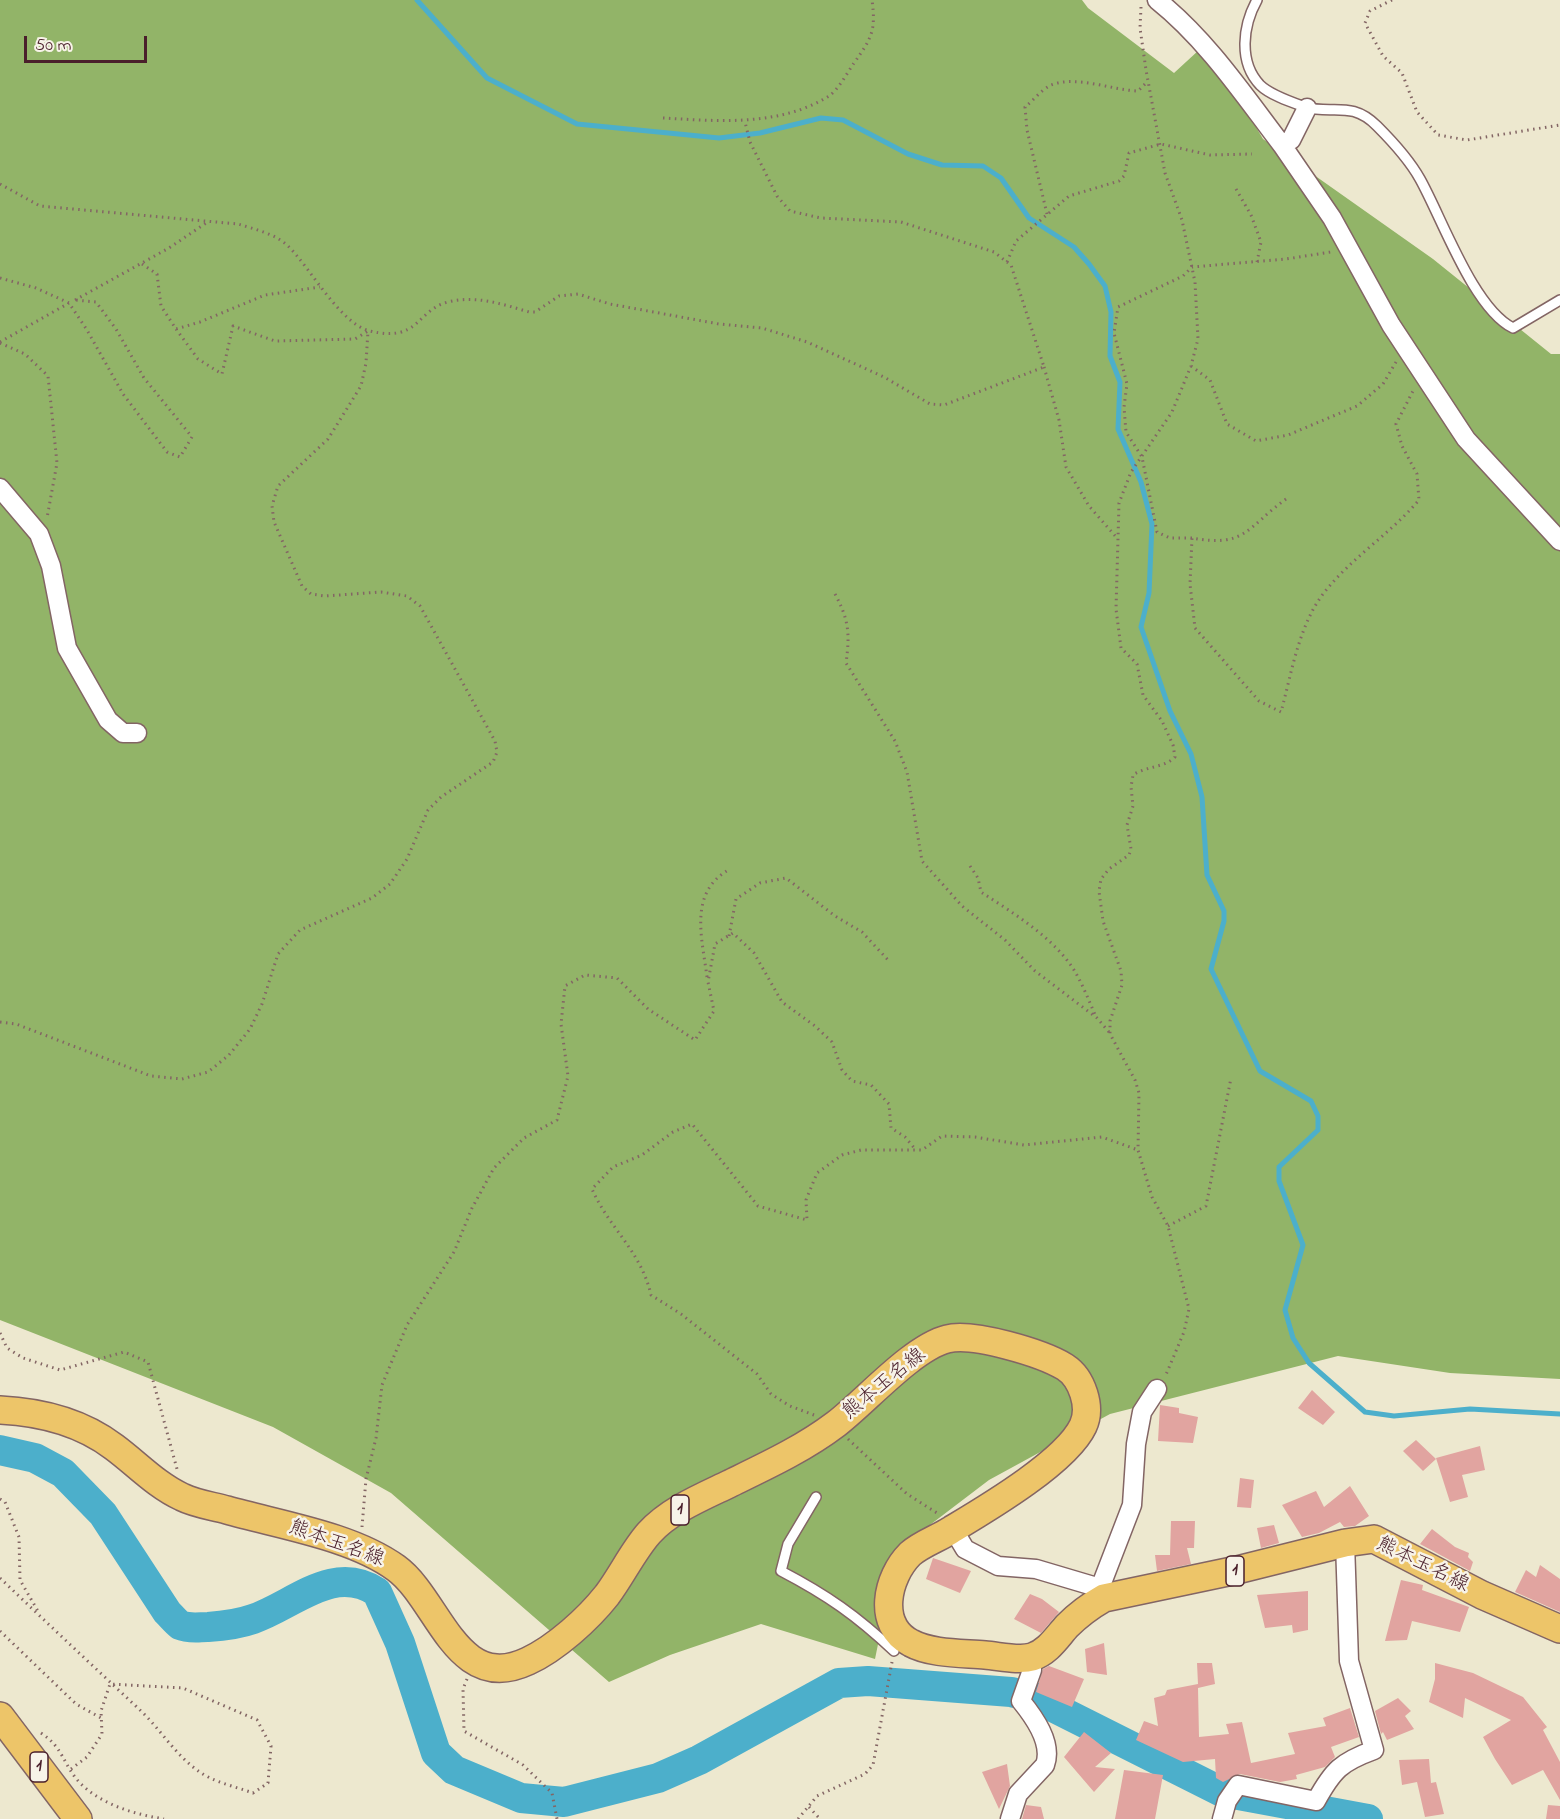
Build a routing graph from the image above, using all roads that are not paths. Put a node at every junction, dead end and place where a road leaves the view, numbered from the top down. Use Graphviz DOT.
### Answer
graph roads {
  1 [pos="1157,0"];
  2 [pos="1257,0"];
  3 [pos="1307,108"];
  4 [pos="1282,145"];
  5 [pos="1560,300"];
  6 [pos="0,488"];
  7 [pos="1560,541"];
  8 [pos="137,733"];
  9 [pos="1158,1389"];
  10 [pos="0,1410"];
  11 [pos="816,1497"];
  12 [pos="953,1529"];
  13 [pos="1345,1543"];
  14 [pos="1102,1593"];
  15 [pos="1560,1629"];
  16 [pos="894,1651"];
  17 [pos="1031,1658"];
  18 [pos="0,1716"];
  19 [pos="78,1819"];
  20 [pos="1010,1819"];
  21 [pos="1222,1819"];
  1 -- 4 [label="street"];
  2 -- 3 [label="lane"];
  3 -- 4 [label="street"];
  3 -- 5 [label="lane"];
  4 -- 7 [label="street"];
  6 -- 8 [label="street"];
  9 -- 14 [label="street"];
  10 -- 12 [label="main road, 熊本玉名線 / 1"];
  11 -- 16 [label="lane"];
  12 -- 14 [label="street"];
  12 -- 17 [label="main road, 熊本玉名線 / 1"];
  13 -- 14 [label="main road, 熊本玉名線 / 1"];
  13 -- 15 [label="main road, 熊本玉名線 / 1"];
  13 -- 21 [label="street"];
  14 -- 17 [label="main road, 熊本玉名線 / 1"];
  17 -- 20 [label="street"];
  18 -- 19 [label="main road, 1"];
}
